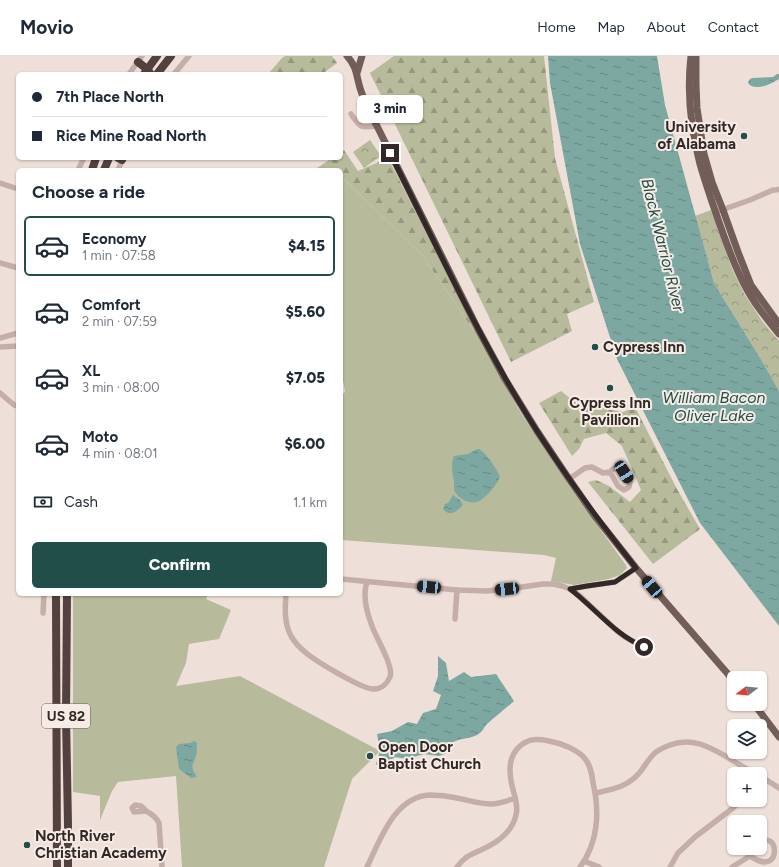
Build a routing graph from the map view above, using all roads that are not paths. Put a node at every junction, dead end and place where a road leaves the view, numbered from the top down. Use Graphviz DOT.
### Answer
graph roads {
  1 [pos="157,56"];
  2 [pos="171,56"];
  3 [pos="189,56"];
  4 [pos="347,56"];
  5 [pos="361,56"];
  6 [pos="691,56"];
  7 [pos="696,56"];
  8 [pos="140,59"];
  9 [pos="130,72"];
  10 [pos="147,72"];
  11 [pos="155,72"];
  12 [pos="158,72"];
  13 [pos="176,72"];
  14 [pos="357,73"];
  15 [pos="351,114"];
  16 [pos="377,126"];
  17 [pos="0,183"];
  18 [pos="779,184"];
  19 [pos="16,188"];
  20 [pos="776,189"];
  21 [pos="724,210"];
  22 [pos="716,212"];
  23 [pos="0,263"];
  24 [pos="16,267"];
  25 [pos="779,324"];
  26 [pos="16,334"];
  27 [pos="779,334"];
  28 [pos="0,338"];
  29 [pos="16,346"];
  30 [pos="0,347"];
  31 [pos="0,393"];
  32 [pos="16,406"];
  33 [pos="610,472"];
  34 [pos="569,479"];
  35 [pos="636,568"];
  36 [pos="343,579"];
  37 [pos="367,582"];
  38 [pos="570,589"];
  39 [pos="457,590"];
  40 [pos="44,596"];
  41 [pos="56,596"];
  42 [pos="67,596"];
  43 [pos="286,596"];
  44 [pos="43,612"];
  45 [pos="455,618"];
  46 [pos="644,647"];
  47 [pos="727,673"];
  48 [pos="759,711"];
  49 [pos="779,737"];
  50 [pos="744,767"];
  51 [pos="767,782"];
  52 [pos="779,788"];
  53 [pos="596,793"];
  54 [pos="515,798"];
  55 [pos="734,807"];
  56 [pos="146,811"];
  57 [pos="57,825"];
  58 [pos="68,838"];
  59 [pos="767,840"];
  60 [pos="750,856"];
  61 [pos="584,861"];
  62 [pos="57,867"];
  63 [pos="68,867"];
  64 [pos="162,867"];
  65 [pos="366,867"];
  66 [pos="457,867"];
  67 [pos="580,867"];
  68 [pos="599,867"];
  69 [pos="670,867"];
  70 [pos="732,867"];
  1 -- 10 [label="highway"];
  1 -- 11 [label="highway"];
  2 -- 12 [label="highway"];
  3 -- 13 [label="street"];
  4 -- 14 [label="main road"];
  5 -- 14 [label="main road"];
  6 -- 22 [label="main road"];
  7 -- 21 [label="main road"];
  8 -- 9 [label="street"];
  8 -- 10 [label="highway"];
  14 -- 16 [label="main road"];
  15 -- 16 [label="street"];
  16 -- 34 [label="main road"];
  17 -- 19 [label="street"];
  18 -- 20 [label="street"];
  20 -- 21 [label="street"];
  21 -- 22 [label="street"];
  21 -- 25 [label="main road"];
  22 -- 27 [label="main road"];
  23 -- 24 [label="street"];
  26 -- 28 [label="street"];
  29 -- 30 [label="street"];
  31 -- 32 [label="street"];
  33 -- 34 [label="street"];
  34 -- 35 [label="main road"];
  35 -- 38 [label="street"];
  35 -- 47 [label="main road"];
  36 -- 37 [label="street"];
  37 -- 39 [label="street"];
  37 -- 43 [label="street"];
  38 -- 39 [label="street"];
  38 -- 46 [label="street"];
  39 -- 45 [label="street"];
  40 -- 44 [label="street"];
  41 -- 57 [label="highway, US 82"];
  42 -- 58 [label="highway, US 82"];
  48 -- 49 [label="main road"];
  50 -- 53 [label="street"];
  51 -- 52 [label="street"];
  53 -- 54 [label="street"];
  53 -- 61 [label="street"];
  54 -- 65 [label="street"];
  54 -- 66 [label="street"];
  55 -- 69 [label="street"];
  56 -- 64 [label="street"];
  57 -- 58 [label="highway"];
  57 -- 62 [label="highway, US 82"];
  58 -- 63 [label="highway, US 82"];
  59 -- 60 [label="street"];
  60 -- 70 [label="street"];
  61 -- 67 [label="street"];
  61 -- 68 [label="street"];
}
